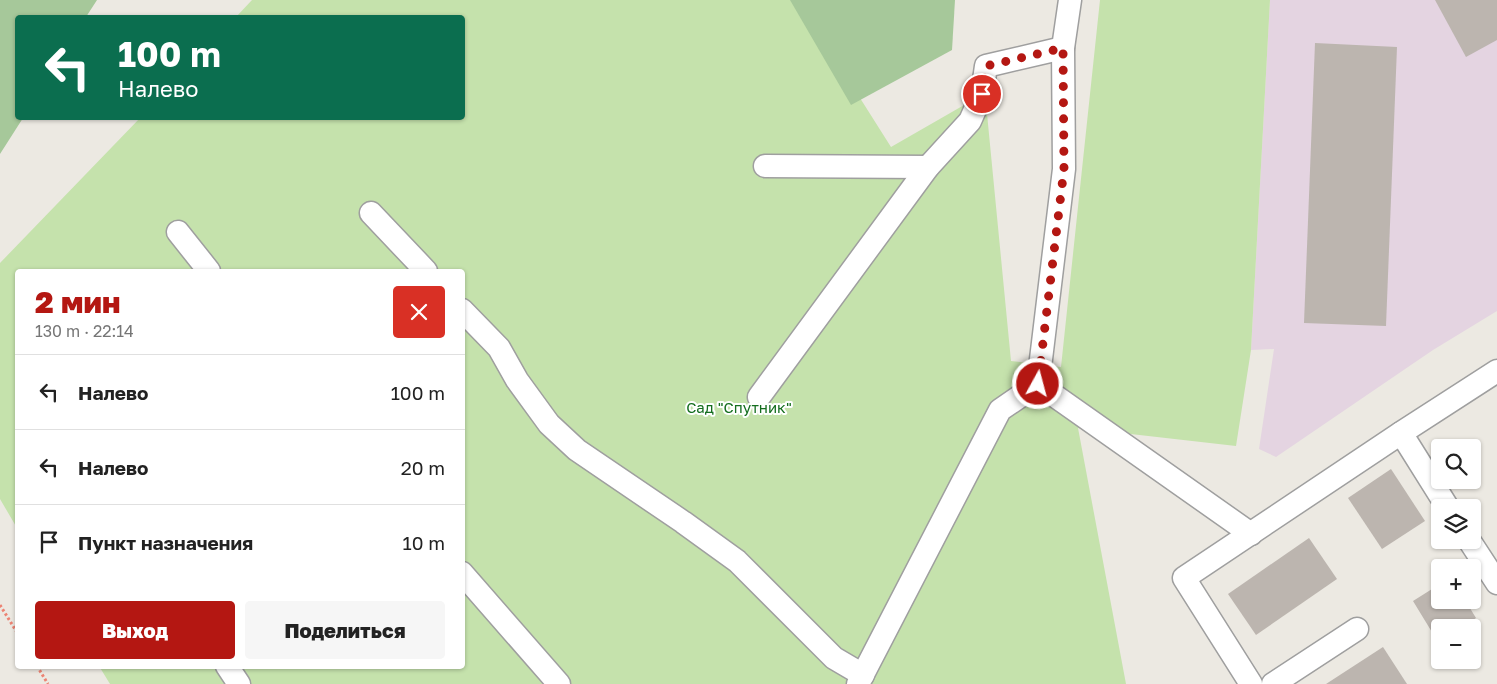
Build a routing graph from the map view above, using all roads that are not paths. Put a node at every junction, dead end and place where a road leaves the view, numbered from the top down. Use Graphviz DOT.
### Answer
graph roads {
  1 [pos="1070,0"];
  2 [pos="1063,48"];
  3 [pos="765,166"];
  4 [pos="928,167"];
  5 [pos="371,213"];
  6 [pos="178,232"];
  7 [pos="207,269"];
  8 [pos="424,269"];
  9 [pos="465,313"];
  10 [pos="1497,371"];
  11 [pos="1038,384"];
  12 [pos="759,397"];
  13 [pos="1401,433"];
  14 [pos="1442,499"];
  15 [pos="1251,534"];
  16 [pos="1475,549"];
  17 [pos="465,576"];
  18 [pos="1497,583"];
  19 [pos="1357,628"];
  20 [pos="229,669"];
  21 [pos="861,679"];
  22 [pos="239,684"];
  23 [pos="559,684"];
  24 [pos="1251,684"];
  25 [pos="1273,684"];
  1 -- 2 [label="street"];
  2 -- 4 [label="street"];
  2 -- 11 [label="street"];
  3 -- 4 [label="street"];
  4 -- 12 [label="street"];
  5 -- 8 [label="street"];
  6 -- 7 [label="street"];
  9 -- 21 [label="street"];
  10 -- 13 [label="street"];
  11 -- 15 [label="street"];
  11 -- 21 [label="street"];
  13 -- 14 [label="street"];
  13 -- 15 [label="street"];
  15 -- 24 [label="street"];
  16 -- 18 [label="street"];
  17 -- 23 [label="street"];
  19 -- 25 [label="street"];
  20 -- 22 [label="street"];
}
